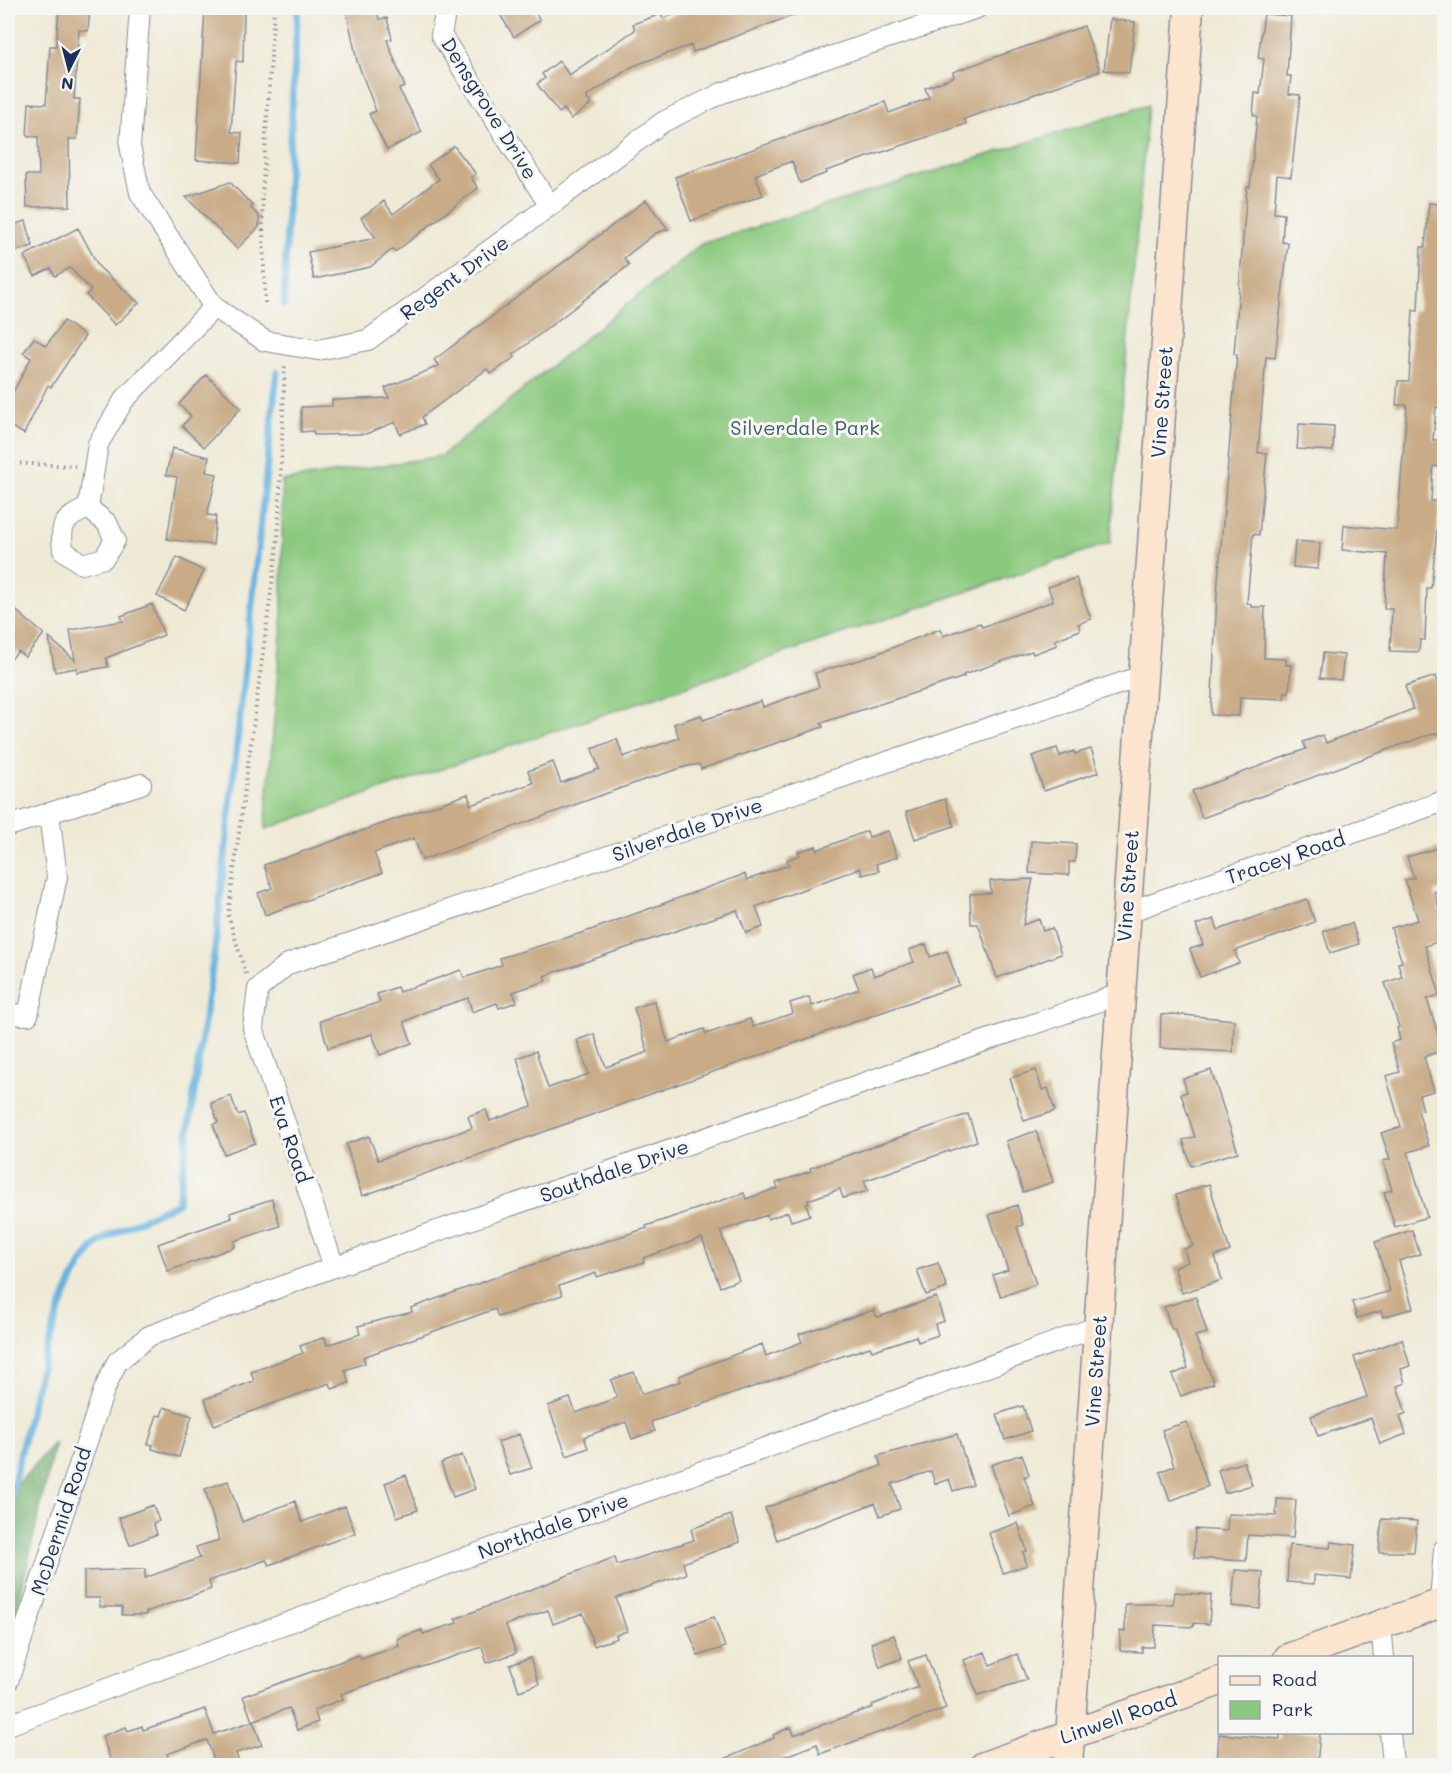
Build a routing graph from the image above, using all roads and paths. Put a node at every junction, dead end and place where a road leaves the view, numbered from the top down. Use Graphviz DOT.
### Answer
graph roads {
  1 [pos="140,8"];
  2 [pos="274,8"];
  3 [pos="446,8"];
  4 [pos="977,8"];
  5 [pos="1189,8"];
  6 [pos="550,206"];
  7 [pos="265,303"];
  8 [pos="214,307"];
  9 [pos="286,344"];
  10 [pos="8,463"];
  11 [pos="94,467"];
  12 [pos="88,508"];
  13 [pos="1142,676"];
  14 [pos="141,784"];
  15 [pos="1444,801"];
  16 [pos="49,813"];
  17 [pos="8,826"];
  18 [pos="1125,913"];
  19 [pos="1120,994"];
  20 [pos="256,1010"];
  21 [pos="8,1014"];
  22 [pos="334,1267"];
  23 [pos="1099,1326"];
  24 [pos="117,1362"];
  25 [pos="1444,1549"];
  26 [pos="1442,1602"];
  27 [pos="1381,1625"];
  28 [pos="1294,1656"];
  29 [pos="1384,1656"];
  30 [pos="8,1681"];
  31 [pos="1218,1682"];
  32 [pos="8,1725"];
  33 [pos="1070,1733"];
  34 [pos="1390,1734"];
  35 [pos="1393,1764"];
  36 [pos="984,1766"];
  37 [pos="1068,1766"];
  1 -- 8 [label="street, Regent Drive"];
  2 -- 7 [label="path"];
  3 -- 6 [label="street, Densgrove Drive"];
  4 -- 6 [label="street, Regent Drive"];
  5 -- 13 [label="street, Vine Street"];
  6 -- 9 [label="street, Regent Drive"];
  8 -- 9 [label="street, Regent Drive"];
  8 -- 11 [label="street"];
  9 -- 20 [label="path"];
  10 -- 11 [label="path"];
  11 -- 12 [label="street"];
  13 -- 18 [label="street, Vine Street"];
  13 -- 20 [label="street, Silverdale Drive"];
  14 -- 16 [label="street"];
  15 -- 18 [label="street, Tracey Road"];
  16 -- 17 [label="street"];
  16 -- 21 [label="street"];
  18 -- 19 [label="street, Vine Street"];
  19 -- 22 [label="street, Southdale Drive"];
  19 -- 23 [label="street, Vine Street"];
  20 -- 22 [label="street, Eva Road"];
  22 -- 24 [label="street, Southdale Drive"];
  23 -- 32 [label="street, Northdale Drive"];
  23 -- 33 [label="street, Vine Street"];
  24 -- 30 [label="street, McDermid Road"];
  25 -- 26 [label="street"];
  26 -- 27 [label="street"];
  27 -- 28 [label="street"];
  27 -- 29 [label="street"];
  31 -- 33 [label="street, Linwell Road"];
  33 -- 36 [label="street, Linwell Road"];
  33 -- 37 [label="street, Vine Street"];
  34 -- 35 [label="street"];
}
